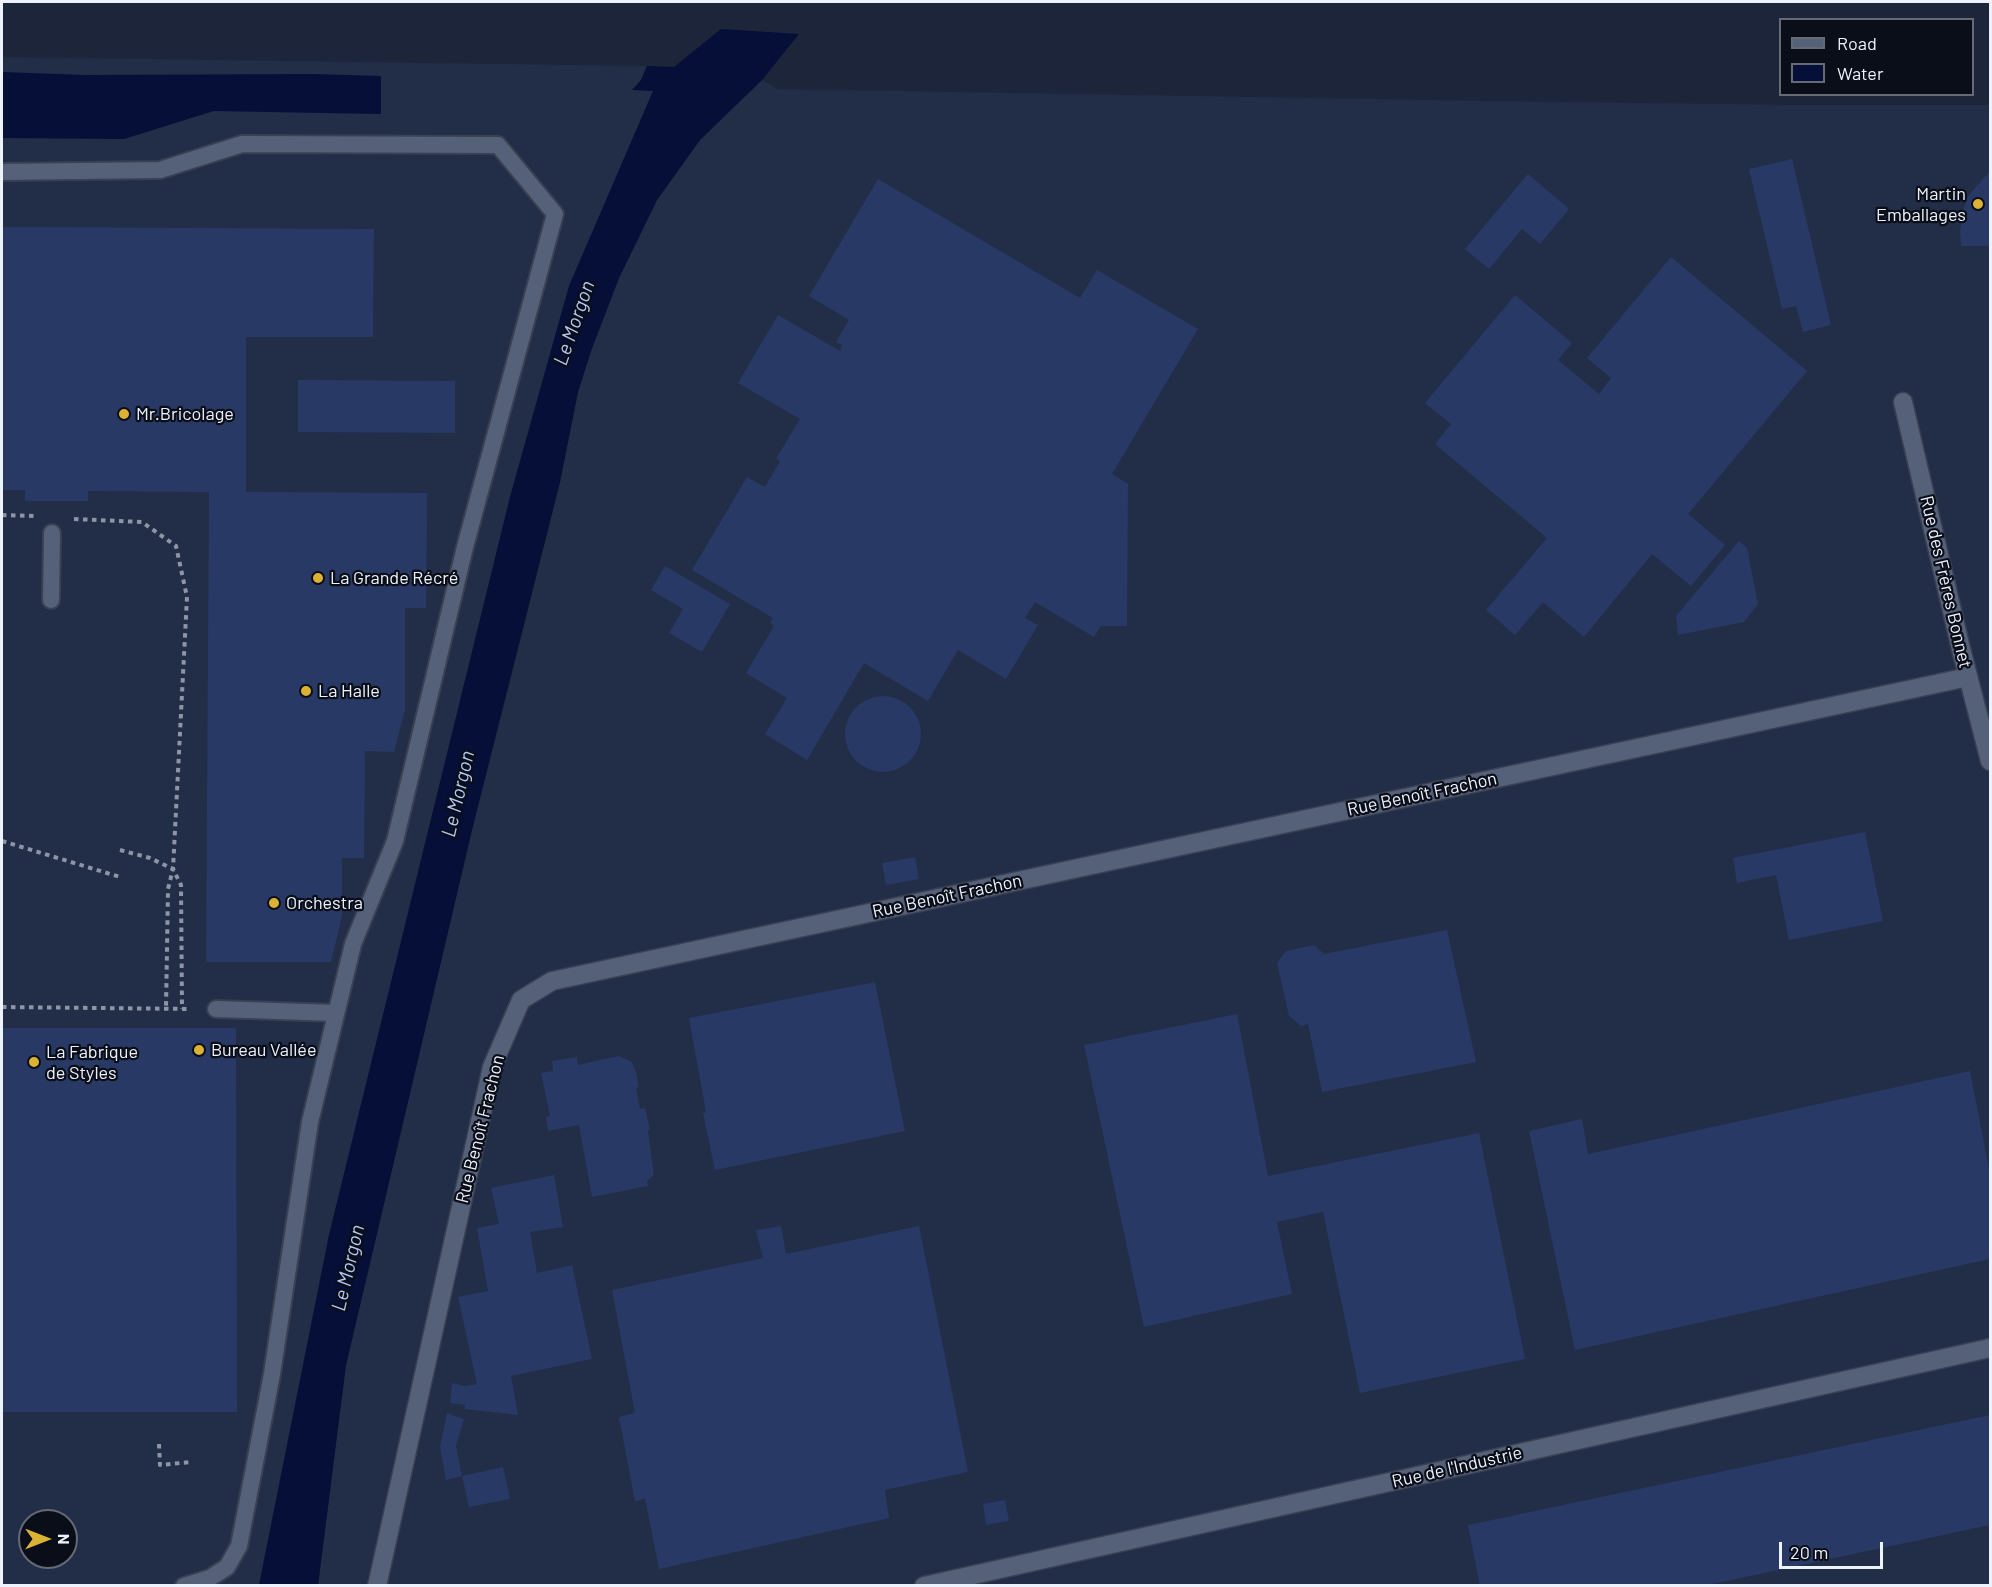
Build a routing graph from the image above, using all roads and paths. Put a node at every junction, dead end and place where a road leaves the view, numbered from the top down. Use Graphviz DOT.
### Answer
graph roads {
  1 [pos="2,172"];
  2 [pos="1903,402"];
  3 [pos="2,515"];
  4 [pos="42,517"];
  5 [pos="63,518"];
  6 [pos="51,534"];
  7 [pos="51,600"];
  8 [pos="1968,677"];
  9 [pos="1990,761"];
  10 [pos="2,841"];
  11 [pos="120,850"];
  12 [pos="173,868"];
  13 [pos="120,877"];
  14 [pos="2,1007"];
  15 [pos="166,1008"];
  16 [pos="182,1009"];
  17 [pos="216,1009"];
  18 [pos="336,1013"];
  19 [pos="1990,1348"];
  20 [pos="159,1444"];
  21 [pos="191,1462"];
  22 [pos="184,1586"];
  23 [pos="377,1586"];
  24 [pos="924,1586"];
  1 -- 18 [label="lane"];
  2 -- 8 [label="street, Rue des Frères Bonnet"];
  3 -- 4 [label="path"];
  5 -- 12 [label="path"];
  6 -- 7 [label="lane"];
  8 -- 9 [label="street, Rue des Frères Bonnet"];
  8 -- 23 [label="street, Rue Benoît Frachon"];
  10 -- 13 [label="path"];
  11 -- 12 [label="path"];
  12 -- 15 [label="path"];
  12 -- 16 [label="path"];
  14 -- 15 [label="path"];
  15 -- 16 [label="path"];
  16 -- 17 [label="path"];
  17 -- 18 [label="lane"];
  18 -- 22 [label="lane"];
  19 -- 24 [label="street, Rue de l'Industrie"];
  20 -- 21 [label="path"];
}
